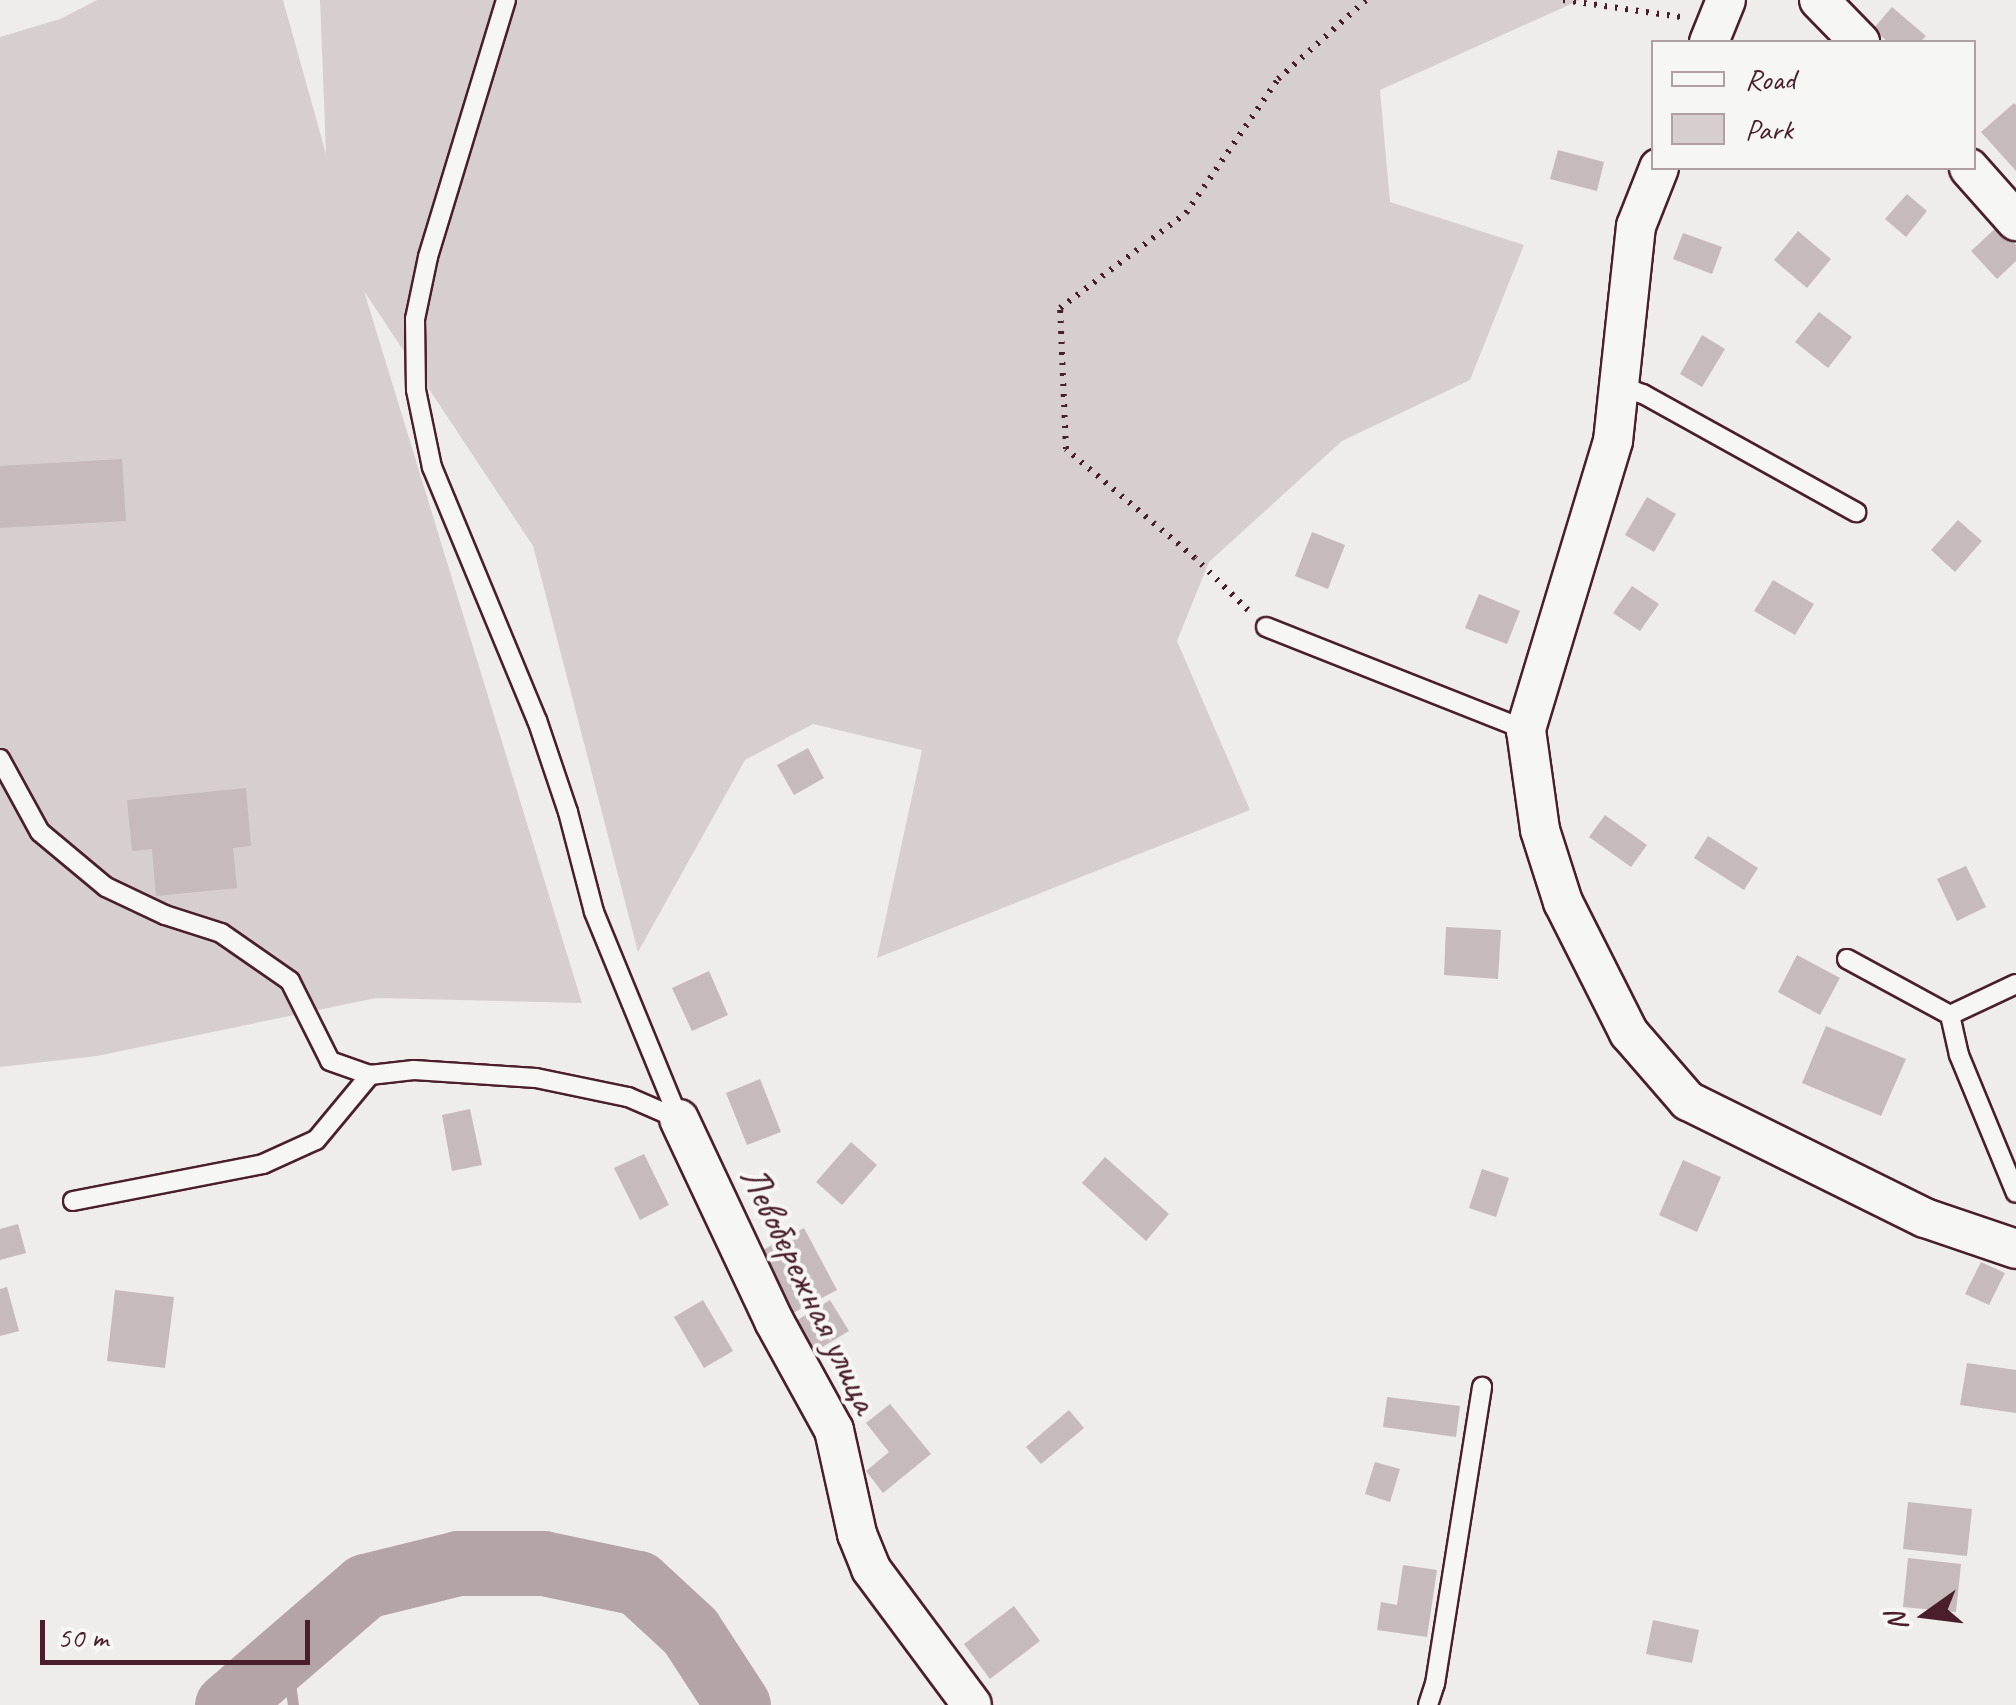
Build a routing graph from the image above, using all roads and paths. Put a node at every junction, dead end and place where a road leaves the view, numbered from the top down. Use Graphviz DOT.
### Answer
graph roads {
  1 [pos="506,0"];
  2 [pos="1366,0"];
  3 [pos="1563,0"];
  4 [pos="1819,0"];
  5 [pos="1717,21"];
  6 [pos="1858,40"];
  7 [pos="1658,170"];
  8 [pos="1971,170"];
  9 [pos="2016,222"];
  10 [pos="1619,385"];
  11 [pos="1856,512"];
  12 [pos="1266,627"];
  13 [pos="1526,730"];
  14 [pos="0,759"];
  15 [pos="1847,959"];
  16 [pos="2016,984"];
  17 [pos="1950,1015"];
  18 [pos="370,1075"];
  19 [pos="679,1119"];
  20 [pos="2016,1193"];
  21 [pos="73,1201"];
  22 [pos="2016,1249"];
  23 [pos="1482,1386"];
  24 [pos="972,1705"];
  25 [pos="1428,1705"];
  1 -- 19 [label="lane"];
  2 -- 12 [label="path"];
  3 -- 5 [label="path"];
  4 -- 6 [label="street"];
  7 -- 10 [label="street"];
  8 -- 9 [label="street"];
  10 -- 11 [label="lane"];
  10 -- 13 [label="street"];
  12 -- 13 [label="lane"];
  13 -- 22 [label="street"];
  14 -- 18 [label="lane"];
  15 -- 17 [label="lane"];
  16 -- 17 [label="lane"];
  17 -- 20 [label="lane"];
  18 -- 19 [label="lane"];
  18 -- 21 [label="lane"];
  19 -- 24 [label="street, Левобережная улица"];
  23 -- 25 [label="lane"];
}
